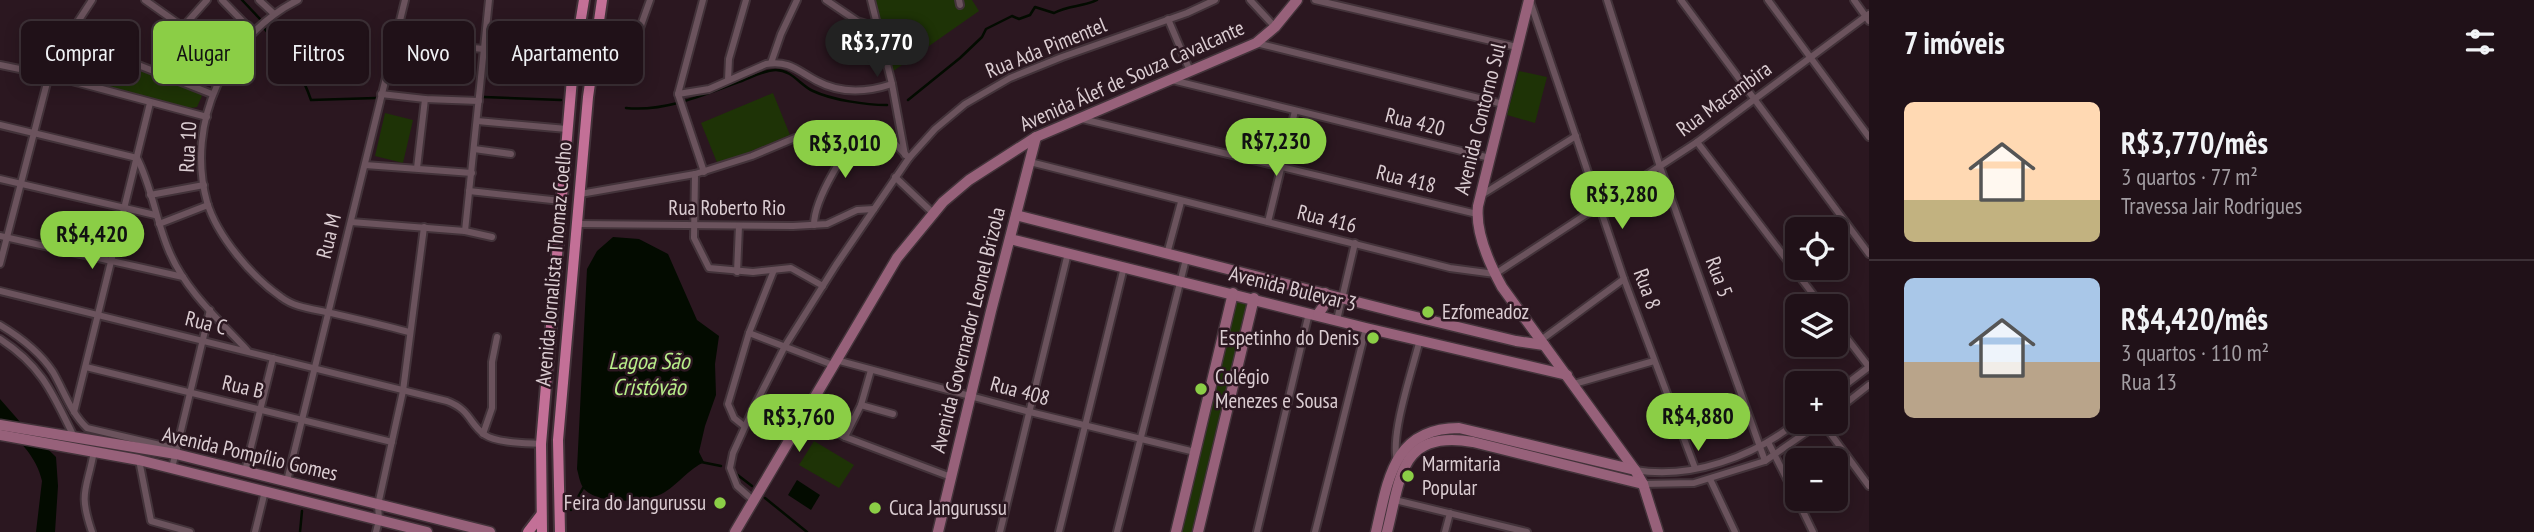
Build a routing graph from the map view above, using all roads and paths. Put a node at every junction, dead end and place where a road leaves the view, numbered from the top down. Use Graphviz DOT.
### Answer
graph roads {
  1 [pos="92,0"];
  2 [pos="145,0"];
  3 [pos="207,0"];
  4 [pos="222,0"];
  5 [pos="259,0"];
  6 [pos="298,0"];
  7 [pos="405,0"];
  8 [pos="489,0"];
  9 [pos="572,0"];
  10 [pos="584,0"];
  11 [pos="602,0"];
  12 [pos="650,0"];
  13 [pos="703,0"];
  14 [pos="746,0"];
  15 [pos="797,0"];
  16 [pos="826,0"];
  17 [pos="871,0"];
  18 [pos="1215,0"];
  19 [pos="1250,0"];
  20 [pos="1297,0"];
  21 [pos="1315,0"];
  22 [pos="1530,0"];
  23 [pos="1607,0"];
  24 [pos="1681,0"];
  25 [pos="1768,0"];
  26 [pos="1854,0"];
  27 [pos="273,13"];
  28 [pos="1868,17"];
  29 [pos="1168,19"];
  30 [pos="78,21"];
  31 [pos="175,21"];
  32 [pos="188,21"];
  33 [pos="242,21"];
  34 [pos="400,21"];
  35 [pos="598,21"];
  36 [pos="643,21"];
  37 [pos="879,27"];
  38 [pos="1275,27"];
  39 [pos="254,31"];
  40 [pos="1256,43"];
  41 [pos="1517,47"];
  42 [pos="474,48"];
  43 [pos="484,49"];
  44 [pos="1810,58"];
  45 [pos="771,63"];
  46 [pos="0,65"];
  47 [pos="21,69"];
  48 [pos="1190,71"];
  49 [pos="728,80"];
  50 [pos="1169,80"];
  51 [pos="47,84"];
  52 [pos="81,84"];
  53 [pos="185,84"];
  54 [pos="218,84"];
  55 [pos="384,84"];
  56 [pos="590,84"];
  57 [pos="892,84"];
  58 [pos="212,94"];
  59 [pos="382,94"];
  60 [pos="679,96"];
  61 [pos="1755,98"];
  62 [pos="425,99"];
  63 [pos="479,101"];
  64 [pos="150,103"];
  65 [pos="1503,104"];
  66 [pos="1295,111"];
  67 [pos="206,117"];
  68 [pos="1080,118"];
  69 [pos="478,121"];
  70 [pos="0,125"];
  71 [pos="567,129"];
  72 [pos="33,133"];
  73 [pos="1576,136"];
  74 [pos="1036,137"];
  75 [pos="1869,137"];
  76 [pos="856,141"];
  77 [pos="1697,142"];
  78 [pos="474,149"];
  79 [pos="511,154"];
  80 [pos="907,156"];
  81 [pos="137,158"];
  82 [pos="1490,158"];
  83 [pos="1030,162"];
  84 [pos="365,164"];
  85 [pos="1281,166"];
  86 [pos="1660,167"];
  87 [pos="417,168"];
  88 [pos="704,172"];
  89 [pos="472,173"];
  90 [pos="695,174"];
  91 [pos="895,177"];
  92 [pos="0,179"];
  93 [pos="22,184"];
  94 [pos="204,186"];
  95 [pos="469,191"];
  96 [pos="580,194"];
  97 [pos="150,195"];
  98 [pos="1480,196"];
  99 [pos="561,201"];
  100 [pos="1181,202"];
  101 [pos="208,205"];
  102 [pos="1599,207"];
  103 [pos="124,209"];
  104 [pos="874,209"];
  105 [pos="933,213"];
  106 [pos="1477,214"];
  107 [pos="155,215"];
  108 [pos="1016,215"];
  109 [pos="351,222"];
  110 [pos="1268,222"];
  111 [pos="159,224"];
  112 [pos="577,224"];
  113 [pos="814,225"];
  114 [pos="693,226"];
  115 [pos="739,226"];
  116 [pos="424,227"];
  117 [pos="465,231"];
  118 [pos="3,236"];
  119 [pos="492,237"];
  120 [pos="1010,239"];
  121 [pos="1355,243"];
  122 [pos="1068,253"];
  123 [pos="1167,254"];
  124 [pos="1869,254"];
  125 [pos="1186,259"];
  126 [pos="110,261"];
  127 [pos="0,264"];
  128 [pos="1124,267"];
  129 [pos="774,270"];
  130 [pos="737,272"];
  131 [pos="555,274"];
  132 [pos="572,274"];
  133 [pos="1495,274"];
  134 [pos="183,276"];
  135 [pos="1624,279"];
  136 [pos="1180,280"];
  137 [pos="824,286"];
  138 [pos="0,290"];
  139 [pos="1233,293"];
  140 [pos="1325,293"];
  141 [pos="554,294"];
  142 [pos="1813,294"];
  143 [pos="571,295"];
  144 [pos="1254,298"];
  145 [pos="1342,298"];
  146 [pos="210,310"];
  147 [pos="327,312"];
  148 [pos="1314,313"];
  149 [pos="97,315"];
  150 [pos="1337,320"];
  151 [pos="0,325"];
  152 [pos="1366,328"];
  153 [pos="409,332"];
  154 [pos="749,333"];
  155 [pos="497,337"];
  156 [pos="0,339"];
  157 [pos="1420,339"];
  158 [pos="202,340"];
  159 [pos="1848,340"];
  160 [pos="1543,343"];
  161 [pos="785,346"];
  162 [pos="248,351"];
  163 [pos="273,358"];
  164 [pos="1654,361"];
  165 [pos="835,362"];
  166 [pos="86,367"];
  167 [pos="1869,367"];
  168 [pos="313,368"];
  169 [pos="871,370"];
  170 [pos="1567,375"];
  171 [pos="1848,383"];
  172 [pos="1574,384"];
  173 [pos="1869,385"];
  174 [pos="403,391"];
  175 [pos="189,393"];
  176 [pos="971,396"];
  177 [pos="1848,402"];
  178 [pos="860,405"];
  179 [pos="260,408"];
  180 [pos="74,412"];
  181 [pos="1030,412"];
  182 [pos="893,414"];
  183 [pos="804,415"];
  184 [pos="301,419"];
  185 [pos="0,425"];
  186 [pos="1085,425"];
  187 [pos="744,426"];
  188 [pos="1785,430"];
  189 [pos="483,434"];
  190 [pos="1805,434"];
  191 [pos="1830,434"];
  192 [pos="0,435"];
  193 [pos="845,437"];
  194 [pos="1140,439"];
  195 [pos="70,440"];
  196 [pos="392,442"];
  197 [pos="1768,442"];
  198 [pos="541,444"];
  199 [pos="1761,446"];
  200 [pos="1524,449"];
  201 [pos="94,452"];
  202 [pos="176,452"];
  203 [pos="1195,452"];
  204 [pos="1776,455"];
  205 [pos="139,460"];
  206 [pos="1765,461"];
  207 [pos="1400,464"];
  208 [pos="173,468"];
  209 [pos="1695,468"];
  210 [pos="1635,470"];
  211 [pos="245,471"];
  212 [pos="1785,474"];
  213 [pos="951,477"];
  214 [pos="1710,479"];
  215 [pos="287,481"];
  216 [pos="1643,484"];
  217 [pos="1869,486"];
  218 [pos="265,491"];
  219 [pos="754,500"];
  220 [pos="1395,500"];
  221 [pos="378,505"];
  222 [pos="1803,511"];
  223 [pos="542,513"];
  224 [pos="1450,513"];
  225 [pos="560,514"];
  226 [pos="379,520"];
  227 [pos="1506,530"];
  228 [pos="93,532"];
  229 [pos="190,532"];
  230 [pos="255,532"];
  231 [pos="376,532"];
  232 [pos="427,532"];
  233 [pos="490,532"];
  234 [pos="528,532"];
  235 [pos="542,532"];
  236 [pos="560,532"];
  237 [pos="569,532"];
  238 [pos="735,532"];
  239 [pos="938,532"];
  240 [pos="1000,532"];
  241 [pos="1059,532"];
  242 [pos="1117,532"];
  243 [pos="1176,532"];
  244 [pos="1198,532"];
  245 [pos="1256,532"];
  246 [pos="1315,532"];
  247 [pos="1376,532"];
  248 [pos="1387,532"];
  249 [pos="1445,532"];
  250 [pos="1527,532"];
  251 [pos="1658,532"];
  252 [pos="1735,532"];
  253 [pos="1813,532"];
  1 -- 30 [label="street"];
  2 -- 31 [label="street"];
  3 -- 32 [label="street"];
  4 -- 33 [label="street"];
  5 -- 27 [label="street"];
  6 -- 27 [label="street, Rua 10"];
  7 -- 34 [label="street, Rua M"];
  8 -- 43 [label="street"];
  9 -- 10 [label="street"];
  10 -- 71 [label="main road, Avenida Jornalista Thomaz Coelho"];
  11 -- 35 [label="main road, Avenida Jornalista Thomaz Coelho"];
  12 -- 36 [label="street"];
  13 -- 60 [label="street"];
  14 -- 49 [label="street"];
  15 -- 45 [label="street"];
  16 -- 37 [label="street"];
  17 -- 37 [label="street"];
  18 -- 29 [label="street, Rua Ada Pimentel"];
  19 -- 38 [label="street"];
  20 -- 38 [label="street, Avenida Álef de Souza Cavalcante"];
  21 -- 41 [label="street"];
  22 -- 41 [label="street, Avenida Contorno Sul"];
  22 -- 73 [label="street, Rua 8"];
  23 -- 86 [label="street, Rua 5"];
  24 -- 61 [label="street"];
  25 -- 44 [label="street"];
  26 -- 28 [label="street"];
  27 -- 39 [label="street, Rua 10"];
  28 -- 44 [label="street, Rua Macambira"];
  29 -- 48 [label="street"];
  29 -- 80 [label="street, Rua Ada Pimentel"];
  37 -- 57 [label="street"];
  38 -- 40 [label="street, Avenida Álef de Souza Cavalcante"];
  40 -- 48 [label="street, Avenida Álef de Souza Cavalcante"];
  40 -- 65 [label="street"];
  41 -- 65 [label="street, Avenida Contorno Sul"];
  42 -- 43 [label="street"];
  43 -- 63 [label="street"];
  44 -- 61 [label="street, Rua Macambira"];
  44 -- 75 [label="street"];
  45 -- 49 [label="street"];
  45 -- 57 [label="street"];
  46 -- 47 [label="street"];
  48 -- 50 [label="street, Avenida Álef de Souza Cavalcante"];
  49 -- 60 [label="street"];
  50 -- 66 [label="street, Rua 420"];
  50 -- 68 [label="street, Avenida Álef de Souza Cavalcante"];
  51 -- 72 [label="street"];
  52 -- 64 [label="street"];
  53 -- 58 [label="street"];
  54 -- 58 [label="street, Rua 10"];
  55 -- 59 [label="street, Rua M"];
  56 -- 96 [label="main road, Avenida Jornalista Thomaz Coelho"];
  57 -- 80 [label="street"];
  58 -- 67 [label="street, Rua 10"];
  59 -- 62 [label="street"];
  59 -- 84 [label="street, Rua M"];
  60 -- 88 [label="street"];
  61 -- 77 [label="street, Rua Macambira"];
  61 -- 124 [label="street"];
  62 -- 63 [label="street"];
  62 -- 87 [label="street"];
  63 -- 69 [label="street"];
  64 -- 67 [label="street"];
  64 -- 81 [label="street"];
  65 -- 82 [label="street, Avenida Contorno Sul"];
  66 -- 82 [label="street, Rua 420"];
  66 -- 85 [label="street"];
  67 -- 94 [label="street, Rua 10"];
  68 -- 74 [label="street, Avenida Álef de Souza Cavalcante"];
  68 -- 85 [label="street, Rua 418"];
  69 -- 71 [label="street"];
  69 -- 78 [label="street"];
  70 -- 72 [label="street"];
  71 -- 99 [label="main road, Avenida Jornalista Thomaz Coelho"];
  72 -- 81 [label="street"];
  72 -- 93 [label="street"];
  73 -- 98 [label="street"];
  73 -- 102 [label="street, Rua 8"];
  74 -- 83 [label="street, Avenida Governador Leonel Brizola"];
  74 -- 105 [label="street, Avenida Álef de Souza Cavalcante"];
  76 -- 80 [label="street"];
  76 -- 88 [label="street"];
  76 -- 113 [label="street"];
  77 -- 86 [label="street, Rua Macambira"];
  77 -- 142 [label="street"];
  78 -- 79 [label="street"];
  78 -- 89 [label="street"];
  80 -- 91 [label="street, Rua Ada Pimentel"];
  81 -- 97 [label="street"];
  81 -- 103 [label="street"];
  82 -- 98 [label="street, Avenida Contorno Sul"];
  83 -- 100 [label="street, Rua 416"];
  83 -- 108 [label="street, Avenida Governador Leonel Brizola"];
  84 -- 87 [label="street"];
  84 -- 109 [label="street, Rua M"];
  85 -- 106 [label="street, Rua 418"];
  85 -- 110 [label="street"];
  86 -- 102 [label="street, Rua Macambira"];
  86 -- 199 [label="street, Rua 5"];
  87 -- 89 [label="street"];
  88 -- 90 [label="street"];
  89 -- 95 [label="street"];
  90 -- 96 [label="street"];
  90 -- 114 [label="street"];
  91 -- 104 [label="street, Rua Ada Pimentel"];
  91 -- 105 [label="street"];
  92 -- 93 [label="street"];
  93 -- 103 [label="street"];
  93 -- 118 [label="street"];
  94 -- 97 [label="street"];
  94 -- 101 [label="street, Rua 10"];
  95 -- 99 [label="street"];
  95 -- 117 [label="street"];
  96 -- 112 [label="main road, Avenida Jornalista Thomaz Coelho"];
  97 -- 107 [label="street"];
  98 -- 106 [label="street, Avenida Contorno Sul"];
  99 -- 131 [label="main road, Avenida Jornalista Thomaz Coelho"];
  100 -- 110 [label="street, Rua 416"];
  100 -- 123 [label="street"];
  101 -- 111 [label="street"];
  101 -- 147 [label="street, Rua 10"];
  102 -- 133 [label="street, Rua Macambira"];
  102 -- 135 [label="street, Rua 8"];
  103 -- 107 [label="street"];
  103 -- 126 [label="street"];
  104 -- 113 [label="street, Rua Roberto Rio"];
  104 -- 137 [label="street, Rua Ada Pimentel"];
  105 -- 165 [label="street, Avenida Álef de Souza Cavalcante"];
  106 -- 133 [label="street, Avenida Contorno Sul"];
  107 -- 111 [label="street"];
  108 -- 120 [label="street, Avenida Governador Leonel Brizola"];
  108 -- 123 [label="street, Avenida Bulevar 3"];
  109 -- 116 [label="street"];
  109 -- 147 [label="street, Rua M"];
  110 -- 121 [label="street, Rua 416"];
  111 -- 134 [label="street"];
  112 -- 114 [label="street, Rua Roberto Rio"];
  112 -- 132 [label="main road, Avenida Jornalista Thomaz Coelho"];
  113 -- 115 [label="street, Rua Roberto Rio"];
  114 -- 115 [label="street, Rua Roberto Rio"];
  114 -- 130 [label="street"];
  115 -- 130 [label="street"];
  116 -- 117 [label="street"];
  116 -- 153 [label="street"];
  117 -- 119 [label="street"];
  118 -- 126 [label="street"];
  118 -- 127 [label="street"];
  120 -- 122 [label="street, Avenida Bulevar 3"];
  120 -- 176 [label="street, Avenida Governador Leonel Brizola"];
  121 -- 133 [label="street, Rua 416"];
  121 -- 145 [label="street"];
  122 -- 128 [label="street, Avenida Bulevar 3"];
  122 -- 181 [label="street"];
  123 -- 125 [label="street, Avenida Bulevar 3"];
  125 -- 136 [label="street"];
  125 -- 140 [label="street, Avenida Bulevar 3"];
  126 -- 134 [label="street"];
  126 -- 149 [label="street"];
  128 -- 136 [label="street, Avenida Bulevar 3"];
  128 -- 186 [label="street"];
  129 -- 130 [label="street"];
  129 -- 137 [label="street"];
  129 -- 154 [label="street"];
  131 -- 132 [label="main road"];
  131 -- 141 [label="main road, Avenida Jornalista Thomaz Coelho"];
  132 -- 143 [label="main road, Avenida Jornalista Thomaz Coelho"];
  133 -- 160 [label="street, Avenida Contorno Sul"];
  134 -- 146 [label="street"];
  135 -- 160 [label="street"];
  135 -- 164 [label="street, Rua 8"];
  136 -- 139 [label="street, Avenida Bulevar 3"];
  136 -- 194 [label="street"];
  137 -- 161 [label="street, Rua Ada Pimentel"];
  138 -- 149 [label="street, Rua C"];
  139 -- 144 [label="street, Avenida Bulevar 3"];
  139 -- 203 [label="street"];
  140 -- 145 [label="street, Avenida Bulevar 3"];
  140 -- 148 [label="street"];
  141 -- 143 [label="main road"];
  141 -- 198 [label="main road, Avenida Jornalista Thomaz Coelho"];
  143 -- 225 [label="main road, Avenida Jornalista Thomaz Coelho"];
  144 -- 148 [label="street, Avenida Bulevar 3"];
  144 -- 244 [label="street"];
  145 -- 150 [label="street"];
  145 -- 160 [label="street, Avenida Bulevar 3"];
  146 -- 158 [label="street"];
  146 -- 162 [label="street"];
  147 -- 153 [label="street, Rua 10"];
  147 -- 168 [label="street, Rua M"];
  148 -- 150 [label="street, Avenida Bulevar 3"];
  148 -- 245 [label="street"];
  149 -- 158 [label="street, Rua C"];
  149 -- 166 [label="street"];
  150 -- 152 [label="street, Avenida Bulevar 3"];
  151 -- 180 [label="street"];
  152 -- 157 [label="street, Avenida Bulevar 3"];
  152 -- 246 [label="street"];
  153 -- 174 [label="street"];
  154 -- 161 [label="street, Rua 408"];
  154 -- 187 [label="street"];
  155 -- 189 [label="street"];
  156 -- 195 [label="street"];
  157 -- 170 [label="street, Avenida Bulevar 3"];
  157 -- 207 [label="street"];
  158 -- 162 [label="street, Rua C"];
  158 -- 175 [label="street"];
  159 -- 167 [label="street"];
  160 -- 170 [label="street, Avenida Contorno Sul"];
  161 -- 165 [label="street, Rua 408"];
  161 -- 187 [label="street, Rua Ada Pimentel"];
  162 -- 163 [label="street, Rua C"];
  163 -- 168 [label="street, Rua C"];
  163 -- 179 [label="street"];
  164 -- 172 [label="street"];
  164 -- 209 [label="street, Rua 8"];
  165 -- 169 [label="street, Rua 408"];
  165 -- 183 [label="street, Avenida Álef de Souza Cavalcante"];
  166 -- 175 [label="street, Rua B"];
  166 -- 180 [label="street"];
  167 -- 171 [label="street"];
  168 -- 174 [label="street, Rua C"];
  168 -- 184 [label="street, Rua M"];
  169 -- 176 [label="street, Rua 408"];
  169 -- 178 [label="street"];
  170 -- 172 [label="street, Avenida Contorno Sul"];
  172 -- 210 [label="street, Avenida Contorno Sul"];
  173 -- 177 [label="street"];
  174 -- 189 [label="street, Rua C"];
  174 -- 196 [label="street"];
  175 -- 179 [label="street, Rua B"];
  175 -- 202 [label="street"];
  176 -- 181 [label="street, Rua 408"];
  176 -- 213 [label="street, Avenida Governador Leonel Brizola"];
  178 -- 182 [label="street"];
  178 -- 193 [label="street"];
  179 -- 184 [label="street, Rua B"];
  179 -- 211 [label="street"];
  180 -- 202 [label="street"];
  181 -- 186 [label="street, Rua 408"];
  181 -- 240 [label="street"];
  183 -- 193 [label="street"];
  183 -- 219 [label="street, Avenida Álef de Souza Cavalcante"];
  184 -- 196 [label="street, Rua B"];
  184 -- 215 [label="street, Rua M"];
  185 -- 195 [label="street, Avenida Pompílio Gomes"];
  186 -- 194 [label="street, Rua 408"];
  186 -- 241 [label="street"];
  187 -- 219 [label="street, Rua Ada Pimentel"];
  188 -- 197 [label="street"];
  189 -- 198 [label="street"];
  190 -- 204 [label="street"];
  191 -- 217 [label="street"];
  192 -- 195 [label="street, Avenida Pompílio Gomes"];
  193 -- 213 [label="street"];
  194 -- 203 [label="street, Rua 408"];
  194 -- 242 [label="street"];
  195 -- 201 [label="street, Avenida Pompílio Gomes"];
  195 -- 202 [label="street, Avenida Pompílio Gomes"];
  196 -- 221 [label="street"];
  197 -- 199 [label="street"];
  197 -- 204 [label="street"];
  198 -- 223 [label="main road, Avenida Jornalista Thomaz Coelho"];
  199 -- 206 [label="street, Rua 5"];
  199 -- 209 [label="street"];
  200 -- 207 [label="street"];
  200 -- 210 [label="street"];
  200 -- 216 [label="street"];
  201 -- 205 [label="street, Avenida Pompílio Gomes"];
  201 -- 228 [label="street"];
  202 -- 208 [label="street"];
  202 -- 211 [label="street, Avenida Pompílio Gomes"];
  203 -- 243 [label="street"];
  204 -- 206 [label="street"];
  204 -- 212 [label="street"];
  205 -- 208 [label="street, Avenida Pompílio Gomes"];
  205 -- 229 [label="street"];
  206 -- 214 [label="street"];
  207 -- 220 [label="street"];
  207 -- 247 [label="street"];
  208 -- 218 [label="street, Avenida Pompílio Gomes"];
  209 -- 210 [label="street"];
  210 -- 216 [label="street, Avenida Contorno Sul"];
  211 -- 215 [label="street, Avenida Pompílio Gomes"];
  213 -- 239 [label="street, Avenida Governador Leonel Brizola"];
  214 -- 216 [label="street"];
  214 -- 252 [label="street"];
  215 -- 221 [label="street, Avenida Pompílio Gomes"];
  216 -- 251 [label="street, Avenida Contorno Sul"];
  218 -- 226 [label="street, Avenida Pompílio Gomes"];
  218 -- 230 [label="street"];
  219 -- 238 [label="street, Avenida Álef de Souza Cavalcante"];
  220 -- 224 [label="street"];
  220 -- 248 [label="street"];
  221 -- 226 [label="street"];
  221 -- 233 [label="street, Avenida Pompílio Gomes"];
  222 -- 253 [label="street"];
  223 -- 234 [label="main road"];
  223 -- 235 [label="main road, Avenida Jornalista Thomaz Coelho"];
  224 -- 227 [label="street"];
  224 -- 249 [label="street"];
  225 -- 236 [label="main road, Avenida Jornalista Thomaz Coelho"];
  225 -- 237 [label="main road"];
  226 -- 231 [label="street"];
  226 -- 232 [label="street, Avenida Pompílio Gomes"];
  227 -- 250 [label="street"];
}
